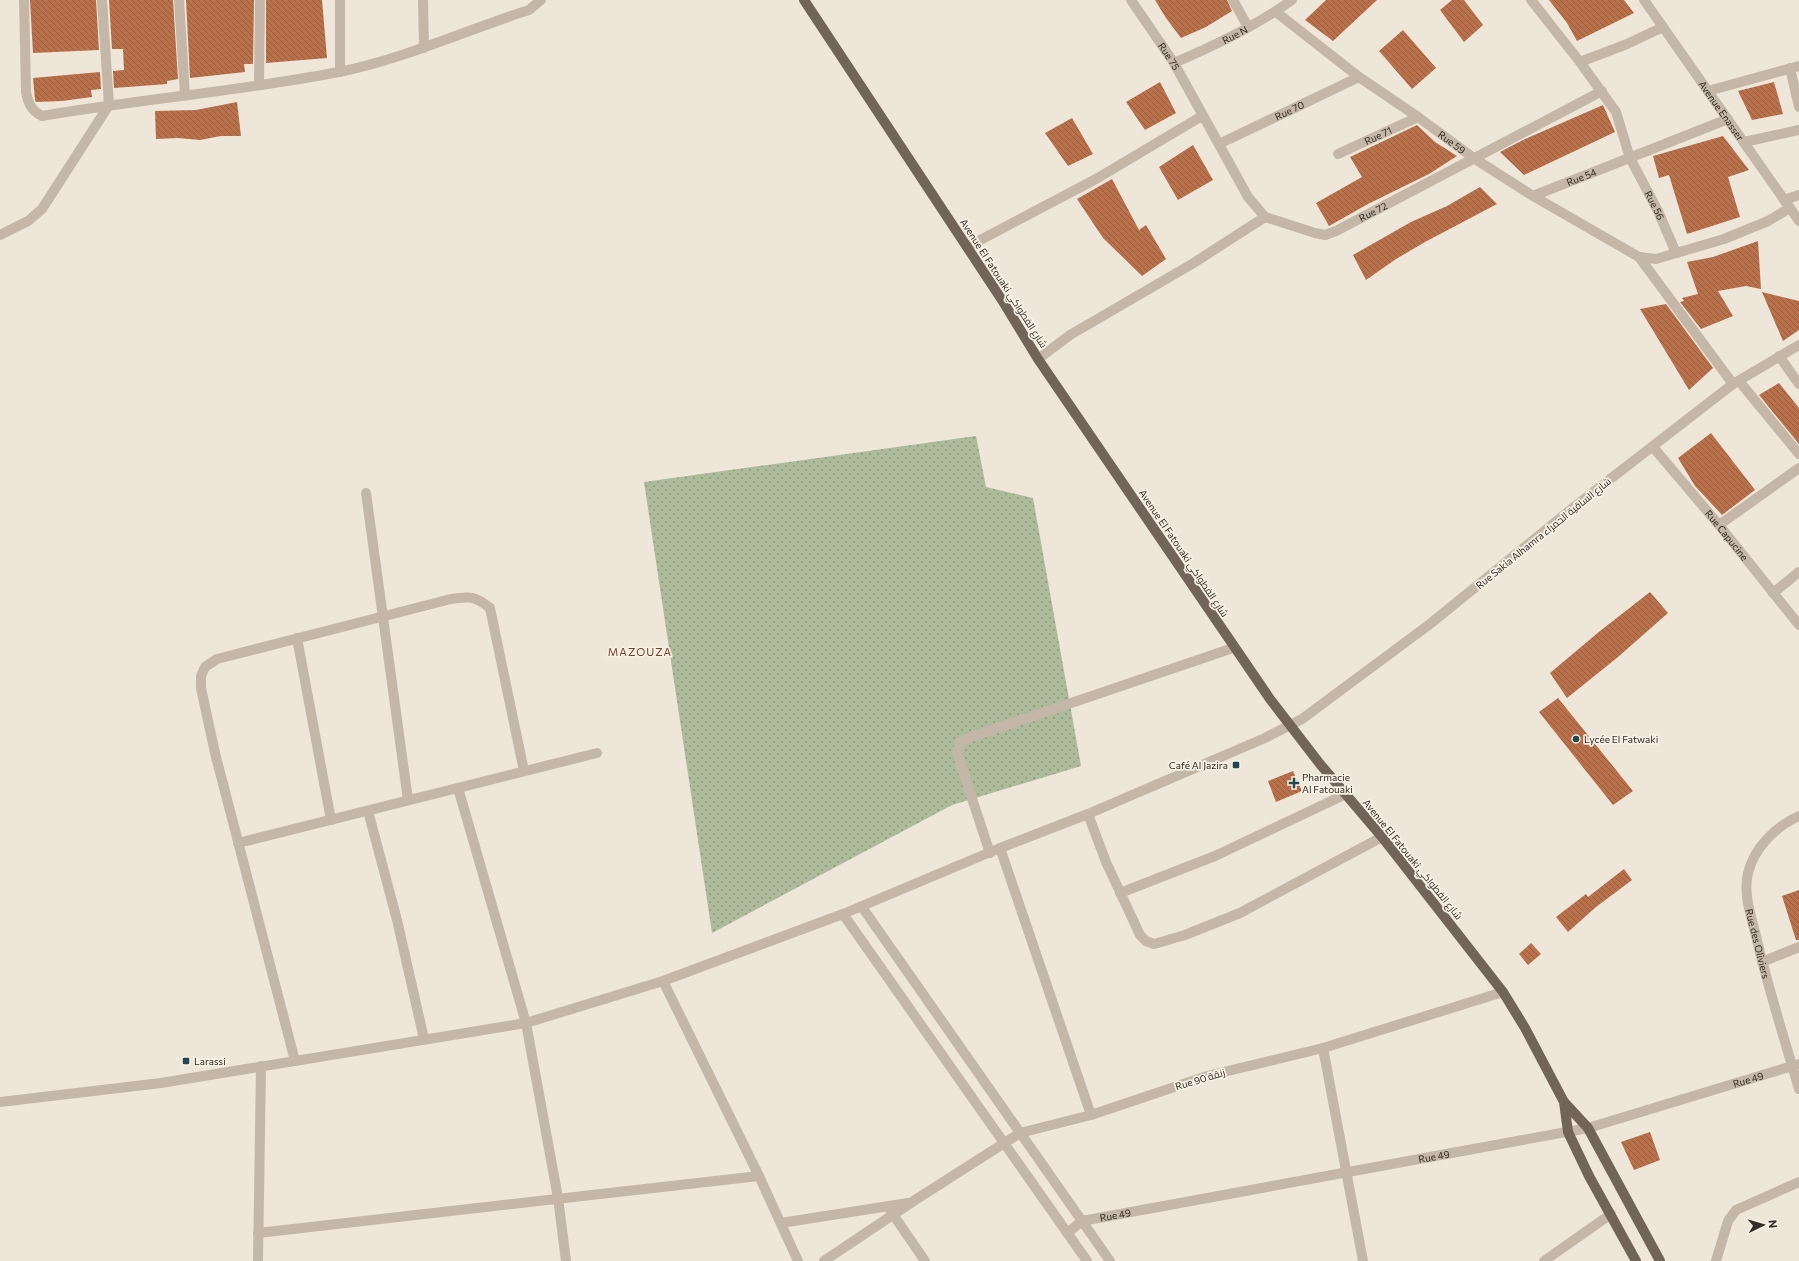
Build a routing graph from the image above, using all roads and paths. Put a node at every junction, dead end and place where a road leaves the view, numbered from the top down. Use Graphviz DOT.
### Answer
graph roads {
  1 [pos="24,0"];
  2 [pos="102,0"];
  3 [pos="180,0"];
  4 [pos="260,0"];
  5 [pos="340,0"];
  6 [pos="424,0"];
  7 [pos="541,0"];
  8 [pos="804,0"];
  9 [pos="1131,0"];
  10 [pos="1233,0"];
  11 [pos="1292,0"];
  12 [pos="1531,0"];
  13 [pos="1644,0"];
  14 [pos="1276,12"];
  15 [pos="1248,27"];
  16 [pos="1663,27"];
  17 [pos="424,48"];
  18 [pos="1580,62"];
  19 [pos="1174,63"];
  20 [pos="1794,67"];
  21 [pos="340,72"];
  22 [pos="1359,77"];
  23 [pos="260,85"];
  24 [pos="1602,91"];
  25 [pos="1708,91"];
  26 [pos="185,95"];
  27 [pos="109,105"];
  28 [pos="1799,106"];
  29 [pos="1202,116"];
  30 [pos="1418,117"];
  31 [pos="1728,119"];
  32 [pos="1799,130"];
  33 [pos="1744,142"];
  34 [pos="1219,144"];
  35 [pos="1338,154"];
  36 [pos="1630,158"];
  37 [pos="1475,159"];
  38 [pos="1799,195"];
  39 [pos="1533,196"];
  40 [pos="1787,204"];
  41 [pos="1265,217"];
  42 [pos="1799,221"];
  43 [pos="0,235"];
  44 [pos="967,247"];
  45 [pos="1676,253"];
  46 [pos="1639,257"];
  47 [pos="1799,345"];
  48 [pos="1779,356"];
  49 [pos="1038,359"];
  50 [pos="1736,383"];
  51 [pos="1799,384"];
  52 [pos="1653,447"];
  53 [pos="1799,454"];
  54 [pos="1799,468"];
  55 [pos="366,493"];
  56 [pos="1718,525"];
  57 [pos="1799,572"];
  58 [pos="1773,593"];
  59 [pos="382,617"];
  60 [pos="1799,625"];
  61 [pos="297,638"];
  62 [pos="1234,648"];
  63 [pos="1290,726"];
  64 [pos="597,753"];
  65 [pos="524,771"];
  66 [pos="458,788"];
  67 [pos="1346,794"];
  68 [pos="408,800"];
  69 [pos="368,810"];
  70 [pos="1088,814"];
  71 [pos="1799,816"];
  72 [pos="331,820"];
  73 [pos="1382,837"];
  74 [pos="238,843"];
  75 [pos="1000,848"];
  76 [pos="990,853"];
  77 [pos="1120,893"];
  78 [pos="862,907"];
  79 [pos="843,914"];
  80 [pos="1799,947"];
  81 [pos="1762,962"];
  82 [pos="663,981"];
  83 [pos="1503,992"];
  84 [pos="526,1023"];
  85 [pos="424,1039"];
  86 [pos="1323,1048"];
  87 [pos="295,1061"];
  88 [pos="261,1066"];
  89 [pos="1796,1066"];
  90 [pos="1799,1089"];
  91 [pos="0,1102"];
  92 [pos="1564,1102"];
  93 [pos="1091,1114"];
  94 [pos="1588,1128"];
  95 [pos="1568,1132"];
  96 [pos="1020,1133"];
  97 [pos="1004,1143"];
  98 [pos="1346,1174"];
  99 [pos="759,1176"];
  100 [pos="1799,1182"];
  101 [pos="558,1198"];
  102 [pos="891,1211"];
  103 [pos="1611,1214"];
  104 [pos="1082,1221"];
  105 [pos="781,1223"];
  106 [pos="258,1233"];
  107 [pos="1067,1233"];
  108 [pos="258,1261"];
  109 [pos="566,1261"];
  110 [pos="798,1261"];
  111 [pos="824,1261"];
  112 [pos="925,1261"];
  113 [pos="1087,1261"];
  114 [pos="1110,1261"];
  115 [pos="1363,1261"];
  116 [pos="1544,1261"];
  117 [pos="1636,1261"];
  118 [pos="1660,1261"];
  119 [pos="1716,1261"];
  1 -- 27 [label="street"];
  2 -- 27 [label="street"];
  3 -- 26 [label="street"];
  4 -- 23 [label="street"];
  5 -- 21 [label="street"];
  6 -- 17 [label="street"];
  7 -- 17 [label="street"];
  8 -- 44 [label="main road, Avenue El Fatouaki شارع الفطواكي"];
  9 -- 19 [label="street, Rue 75"];
  10 -- 15 [label="street"];
  11 -- 14 [label="street, Rue N"];
  12 -- 18 [label="street, Rue 56"];
  13 -- 16 [label="street, Avenue Enasser"];
  14 -- 15 [label="street, Rue N"];
  14 -- 22 [label="street, Rue 59"];
  15 -- 19 [label="street, Rue N"];
  16 -- 18 [label="street"];
  16 -- 25 [label="street, Avenue Enasser"];
  17 -- 21 [label="street"];
  18 -- 24 [label="street, Rue 56"];
  19 -- 29 [label="street, Rue 75"];
  20 -- 25 [label="street"];
  20 -- 28 [label="street"];
  21 -- 23 [label="street"];
  22 -- 30 [label="street, Rue 59"];
  22 -- 34 [label="street, Rue 70"];
  23 -- 26 [label="street"];
  24 -- 36 [label="street, Rue 56"];
  24 -- 37 [label="street, Rue 72"];
  25 -- 31 [label="street, Avenue Enasser"];
  26 -- 27 [label="street"];
  27 -- 43 [label="street"];
  29 -- 34 [label="street, Rue 75"];
  29 -- 44 [label="street"];
  30 -- 35 [label="street, Rue 71"];
  30 -- 37 [label="street, Rue 59"];
  31 -- 33 [label="street, Avenue Enasser"];
  31 -- 36 [label="street, Rue 54"];
  32 -- 33 [label="street"];
  33 -- 40 [label="street, Avenue Enasser"];
  34 -- 41 [label="street, Rue 75"];
  36 -- 39 [label="street, Rue 54"];
  36 -- 45 [label="street, Rue 56"];
  37 -- 39 [label="street, Rue 59"];
  37 -- 41 [label="street, Rue 72"];
  38 -- 40 [label="street"];
  39 -- 46 [label="street, Rue 59"];
  40 -- 42 [label="street, Avenue Enasser"];
  40 -- 45 [label="street"];
  41 -- 49 [label="street"];
  44 -- 49 [label="main road, Avenue El Fatouaki شارع الفطواكي"];
  45 -- 46 [label="street"];
  46 -- 50 [label="street"];
  47 -- 48 [label="street, Rue Sakia Alhamra شارع الساقية الحمراء"];
  48 -- 50 [label="street, Rue Sakia Alhamra شارع الساقية الحمراء"];
  48 -- 51 [label="street"];
  49 -- 62 [label="main road, Avenue El Fatouaki شارع الفطواكي"];
  50 -- 52 [label="street, Rue Sakia Alhamra شارع الساقية الحمراء"];
  50 -- 53 [label="street"];
  52 -- 56 [label="street, Rue Capucine"];
  52 -- 63 [label="street, Rue Sakia Alhamra شارع الساقية الحمراء"];
  54 -- 56 [label="street"];
  55 -- 59 [label="street"];
  56 -- 58 [label="street, Rue Capucine"];
  57 -- 58 [label="street"];
  58 -- 60 [label="street, Rue Capucine"];
  59 -- 61 [label="street"];
  59 -- 65 [label="street"];
  59 -- 68 [label="street"];
  61 -- 72 [label="street"];
  61 -- 74 [label="street"];
  62 -- 63 [label="main road, Avenue El Fatouaki شارع الفطواكي"];
  62 -- 76 [label="street"];
  63 -- 67 [label="main road, Avenue El Fatouaki شارع الفطواكي"];
  63 -- 70 [label="street, Rue Sakia Alhamra شارع الساقية الحمراء"];
  64 -- 65 [label="street"];
  65 -- 66 [label="street"];
  66 -- 68 [label="street"];
  66 -- 84 [label="street"];
  67 -- 73 [label="main road, Avenue El Fatouaki شارع الفطواكي"];
  67 -- 77 [label="street"];
  68 -- 69 [label="street"];
  69 -- 72 [label="street"];
  69 -- 85 [label="street"];
  70 -- 75 [label="street, Rue Sakia Alhamra شارع الساقية الحمراء"];
  70 -- 77 [label="street"];
  71 -- 81 [label="street, Rue des Oliviers"];
  72 -- 74 [label="street"];
  73 -- 77 [label="street"];
  73 -- 83 [label="main road, Avenue El Fatouaki شارع الفطواكي"];
  74 -- 87 [label="street"];
  75 -- 76 [label="street, Rue Sakia Alhamra شارع الساقية الحمراء"];
  75 -- 93 [label="street"];
  76 -- 78 [label="street, Rue Sakia Alhamra شارع الساقية الحمراء"];
  78 -- 79 [label="street, Rue Sakia Alhamra شارع الساقية الحمراء"];
  78 -- 96 [label="street"];
  79 -- 82 [label="street, Rue Sakia Alhamra شارع الساقية الحمراء"];
  79 -- 97 [label="street"];
  80 -- 81 [label="street"];
  81 -- 89 [label="street, Rue des Oliviers"];
  82 -- 84 [label="street, Rue Sakia Alhamra شارع الساقية الحمراء"];
  82 -- 99 [label="street"];
  83 -- 86 [label="street, Rue 90 زنقة"];
  83 -- 92 [label="main road, Avenue El Fatouaki شارع الفطواكي"];
  84 -- 85 [label="street, Rue Sakia Alhamra شارع الساقية الحمراء"];
  84 -- 101 [label="street"];
  85 -- 87 [label="street, Rue Sakia Alhamra شارع الساقية الحمراء"];
  86 -- 93 [label="street, Rue 90 زنقة"];
  86 -- 98 [label="street"];
  87 -- 88 [label="street, Rue Sakia Alhamra شارع الساقية الحمراء"];
  88 -- 91 [label="street, Rue Sakia Alhamra شارع الساقية الحمراء"];
  88 -- 106 [label="street"];
  89 -- 90 [label="street, Rue des Oliviers"];
  89 -- 94 [label="street, Rue 49"];
  92 -- 94 [label="main road, Avenue El Fatouaki شارع الفطواكي"];
  92 -- 95 [label="main road, Avenue El Fatouaki شارع الفطواكي"];
  93 -- 96 [label="street, Rue 90 زنقة"];
  94 -- 95 [label="street, Rue 49"];
  94 -- 118 [label="main road, Avenue El Fatouaki شارع الفطواكي"];
  95 -- 98 [label="street, Rue 49"];
  95 -- 103 [label="main road, Avenue El Fatouaki شارع الفطواكي"];
  96 -- 97 [label="street, Rue 90 زنقة"];
  96 -- 104 [label="street"];
  97 -- 102 [label="street, Rue 90 زنقة"];
  97 -- 107 [label="street"];
  98 -- 104 [label="street, Rue 49"];
  98 -- 115 [label="street"];
  99 -- 101 [label="street"];
  99 -- 105 [label="street"];
  100 -- 119 [label="street"];
  101 -- 106 [label="street"];
  101 -- 109 [label="street"];
  102 -- 105 [label="street"];
  102 -- 111 [label="street"];
  102 -- 112 [label="street"];
  103 -- 116 [label="street"];
  103 -- 117 [label="main road, Avenue El Fatouaki شارع الفطواكي"];
  104 -- 107 [label="street, Rue 49"];
  104 -- 114 [label="street"];
  105 -- 110 [label="street"];
  106 -- 108 [label="street"];
  107 -- 113 [label="street"];
}
